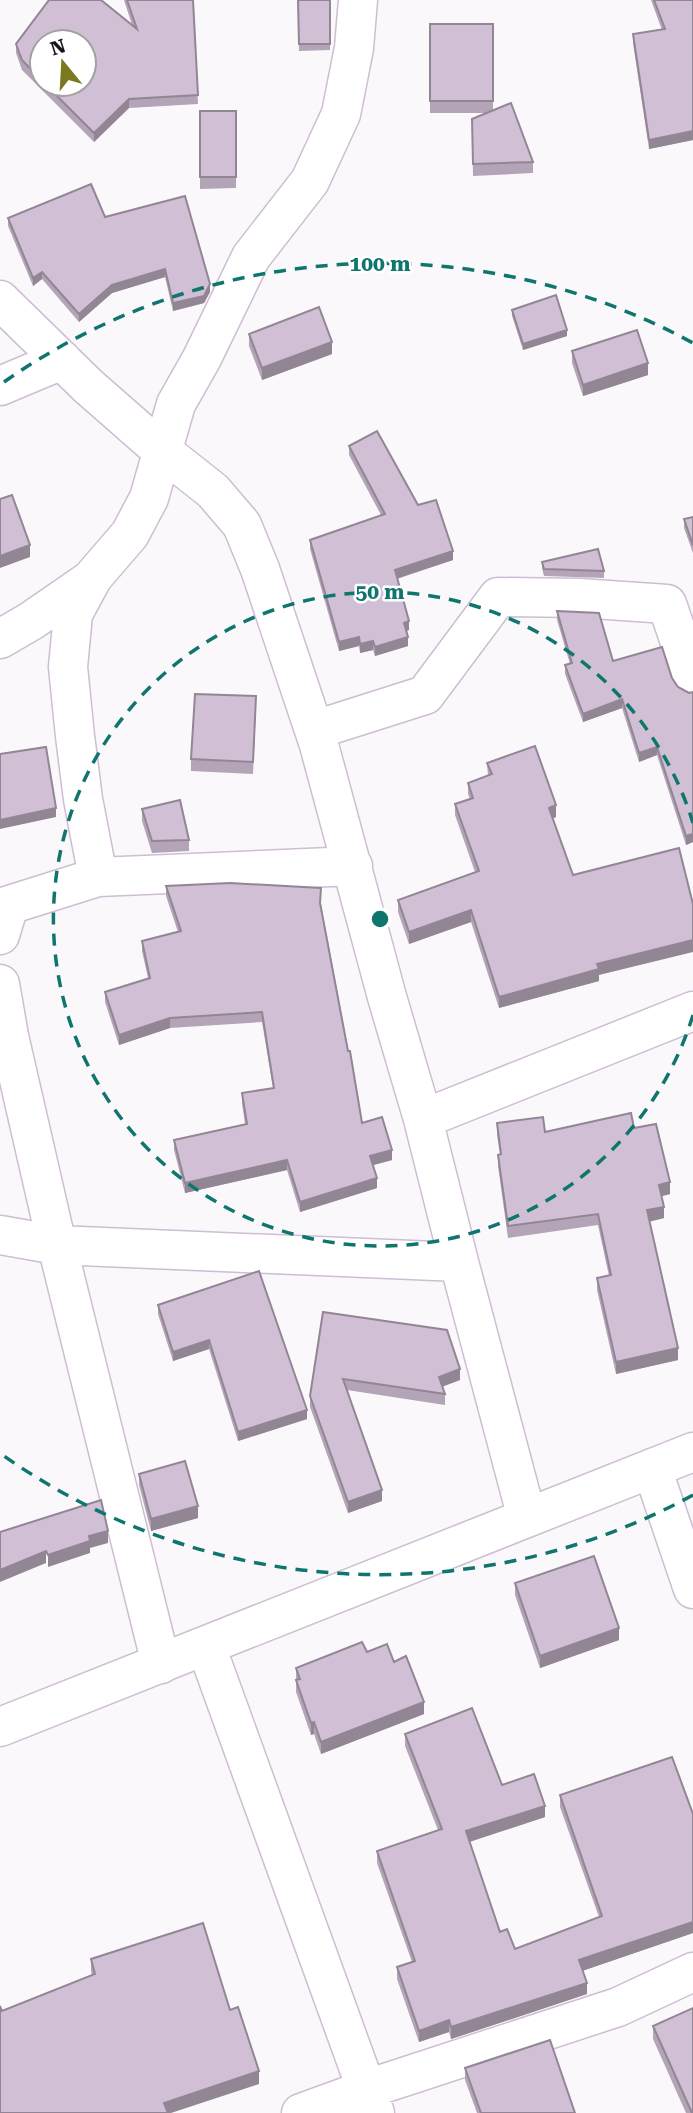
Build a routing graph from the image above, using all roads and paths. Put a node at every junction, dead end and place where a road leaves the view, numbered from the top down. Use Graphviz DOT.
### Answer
graph roads {
  1 [pos="358,0"];
  2 [pos="0,300"];
  3 [pos="62,360"];
  4 [pos="0,386"];
  5 [pos="161,450"];
  6 [pos="93,578"];
  7 [pos="0,639"];
  8 [pos="693,680"];
  9 [pos="314,730"];
  10 [pos="353,866"];
  11 [pos="99,877"];
  12 [pos="0,935"];
  13 [pos="0,984"];
  14 [pos="693,1011"];
  15 [pos="423,1119"];
  16 [pos="0,1235"];
  17 [pos="57,1245"];
  18 [pos="459,1262"];
  19 [pos="693,1452"];
  20 [pos="653,1468"];
  21 [pos="527,1518"];
  22 [pos="693,1589"];
  23 [pos="206,1646"];
  24 [pos="161,1664"];
  25 [pos="0,1727"];
  26 [pos="693,1972"];
  27 [pos="371,2101"];
  28 [pos="301,2113"];
  1 -- 5 [label="street"];
  2 -- 3 [label="street"];
  3 -- 4 [label="street"];
  3 -- 5 [label="street"];
  5 -- 6 [label="street"];
  5 -- 9 [label="street"];
  6 -- 7 [label="street"];
  6 -- 11 [label="street"];
  8 -- 9 [label="street"];
  9 -- 10 [label="street"];
  10 -- 11 [label="street"];
  10 -- 15 [label="street"];
  11 -- 12 [label="street"];
  13 -- 17 [label="street"];
  14 -- 15 [label="street"];
  15 -- 18 [label="street"];
  16 -- 17 [label="street"];
  17 -- 18 [label="street"];
  17 -- 24 [label="street"];
  18 -- 21 [label="street"];
  19 -- 20 [label="street"];
  20 -- 21 [label="street"];
  20 -- 22 [label="street"];
  21 -- 23 [label="street"];
  23 -- 24 [label="street"];
  23 -- 27 [label="street"];
  24 -- 25 [label="street"];
  26 -- 27 [label="street"];
  27 -- 28 [label="street"];
}
